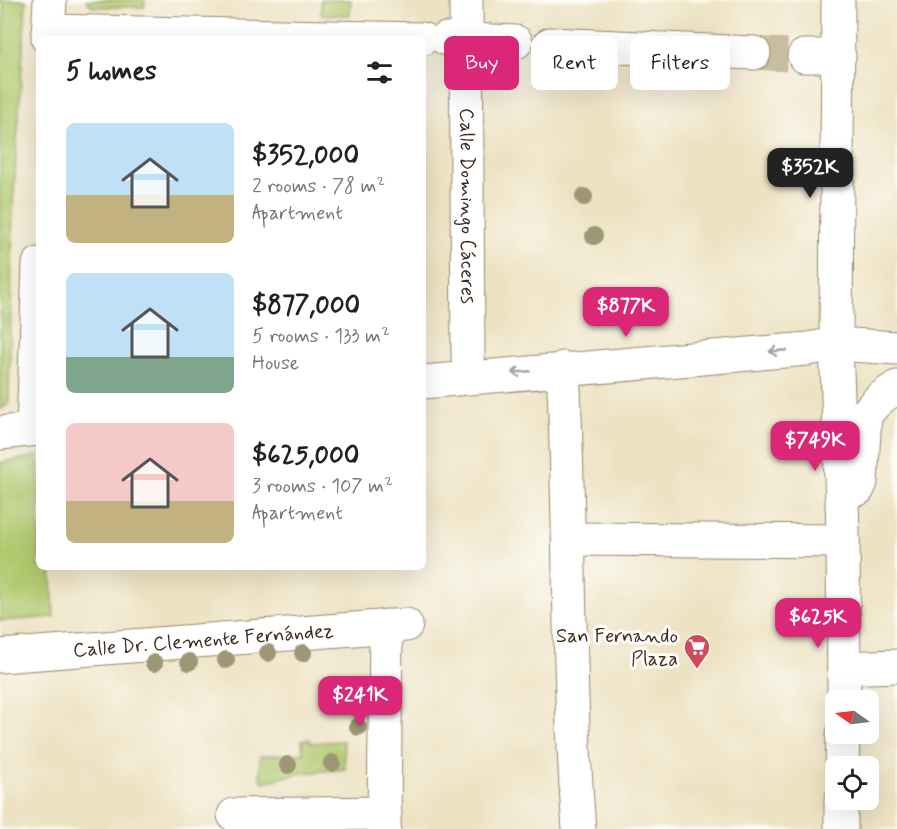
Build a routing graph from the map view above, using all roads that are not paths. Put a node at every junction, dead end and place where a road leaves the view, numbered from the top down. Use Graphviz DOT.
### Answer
graph roads {
  1 [pos="466,0"];
  2 [pos="838,0"];
  3 [pos="48,23"];
  4 [pos="352,36"];
  5 [pos="467,36"];
  6 [pos="426,39"];
  7 [pos="444,39"];
  8 [pos="618,47"];
  9 [pos="754,53"];
  10 [pos="804,56"];
  11 [pos="838,56"];
  12 [pos="467,90"];
  13 [pos="836,344"];
  14 [pos="897,348"];
  15 [pos="563,368"];
  16 [pos="469,376"];
  17 [pos="426,381"];
  18 [pos="897,387"];
  19 [pos="36,429"];
  20 [pos="0,433"];
  21 [pos="843,535"];
  22 [pos="570,539"];
  23 [pos="0,656"];
  24 [pos="897,666"];
  25 [pos="844,668"];
  26 [pos="844,690"];
  27 [pos="842,810"];
  28 [pos="234,815"];
  29 [pos="384,821"];
  30 [pos="579,829"];
  31 [pos="841,829"];
  1 -- 5 [label="street, Calle Domingo Cáceres"];
  2 -- 11 [label="street"];
  3 -- 4 [label="street"];
  6 -- 7 [label="street"];
  8 -- 9 [label="street"];
  10 -- 11 [label="street"];
  11 -- 13 [label="street"];
  12 -- 16 [label="street, Calle Domingo Cáceres"];
  13 -- 14 [label="street"];
  13 -- 15 [label="street, one-way"];
  13 -- 21 [label="street"];
  15 -- 16 [label="street, one-way"];
  15 -- 22 [label="street"];
  16 -- 17 [label="street"];
  18 -- 21 [label="street"];
  19 -- 20 [label="street"];
  21 -- 22 [label="street"];
  21 -- 25 [label="street"];
  22 -- 30 [label="street"];
  23 -- 29 [label="street, Calle Dr. Clemente Fernández"];
  24 -- 25 [label="street"];
  25 -- 26 [label="street"];
  27 -- 31 [label="street"];
  28 -- 29 [label="street"];
}
